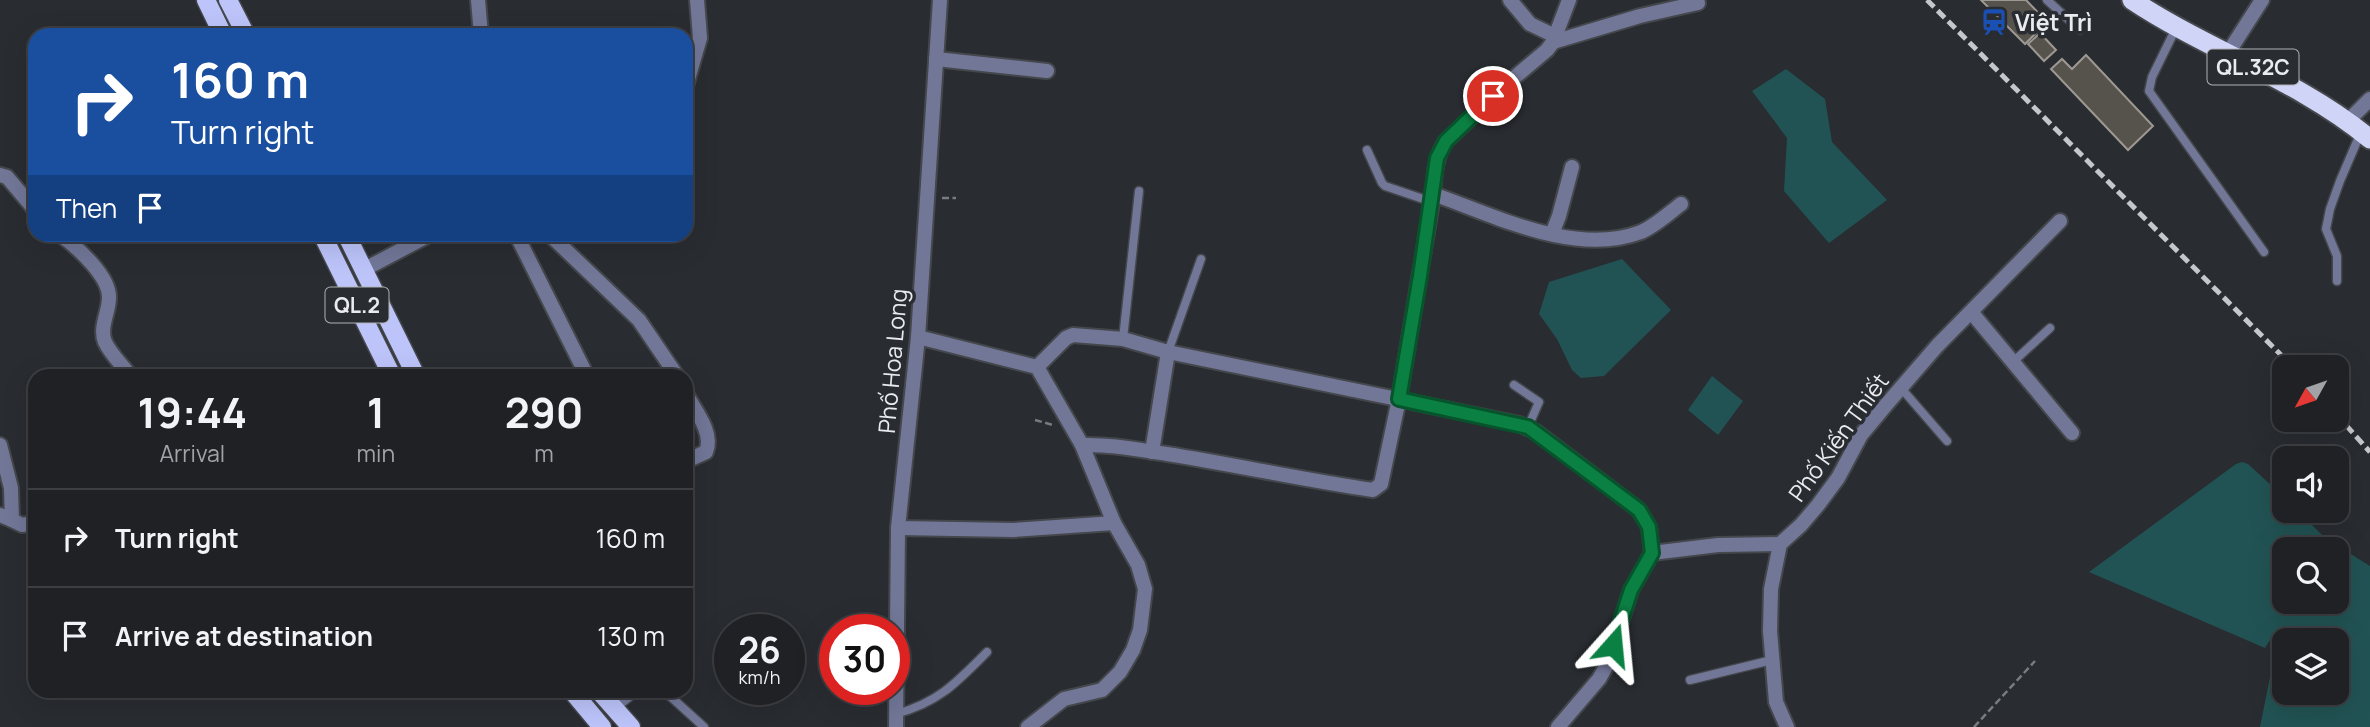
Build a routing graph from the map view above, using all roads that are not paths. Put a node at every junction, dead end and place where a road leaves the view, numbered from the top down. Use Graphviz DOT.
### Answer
graph roads {
  1 [pos="206,0"];
  2 [pos="228,0"];
  3 [pos="478,0"];
  4 [pos="697,0"];
  5 [pos="940,0"];
  6 [pos="1510,0"];
  7 [pos="1569,0"];
  8 [pos="2047,0"];
  9 [pos="2132,0"];
  10 [pos="2262,0"];
  11 [pos="1698,3"];
  12 [pos="220,28"];
  13 [pos="242,28"];
  14 [pos="479,28"];
  15 [pos="2176,28"];
  16 [pos="2080,30"];
  17 [pos="1554,39"];
  18 [pos="2228,53"];
  19 [pos="936,59"];
  20 [pos="693,62"];
  21 [pos="1047,71"];
  22 [pos="2370,99"];
  23 [pos="2359,131"];
  24 [pos="1367,149"];
  25 [pos="1572,167"];
  26 [pos="0,175"];
  27 [pos="1139,191"];
  28 [pos="1432,198"];
  29 [pos="28,202"];
  30 [pos="1681,204"];
  31 [pos="2060,221"];
  32 [pos="1552,234"];
  33 [pos="69,242"];
  34 [pos="326,242"];
  35 [pos="350,242"];
  36 [pos="415,242"];
  37 [pos="520,242"];
  38 [pos="558,242"];
  39 [pos="2264,252"];
  40 [pos="1201,259"];
  41 [pos="363,270"];
  42 [pos="2337,281"];
  43 [pos="1972,313"];
  44 [pos="2050,328"];
  45 [pos="918,337"];
  46 [pos="1123,340"];
  47 [pos="1168,352"];
  48 [pos="2014,361"];
  49 [pos="1037,367"];
  50 [pos="125,369"];
  51 [pos="389,369"];
  52 [pos="412,369"];
  53 [pos="584,369"];
  54 [pos="672,369"];
  55 [pos="1514,385"];
  56 [pos="1901,388"];
  57 [pos="1399,399"];
  58 [pos="693,407"];
  59 [pos="1528,427"];
  60 [pos="2072,433"];
  61 [pos="1947,441"];
  62 [pos="0,445"];
  63 [pos="1082,445"];
  64 [pos="1152,452"];
  65 [pos="693,453"];
  66 [pos="6,517"];
  67 [pos="1114,523"];
  68 [pos="28,524"];
  69 [pos="898,528"];
  70 [pos="1780,544"];
  71 [pos="1652,553"];
  72 [pos="987,652"];
  73 [pos="1772,660"];
  74 [pos="1690,680"];
  75 [pos="578,698"];
  76 [pos="605,698"];
  77 [pos="628,698"];
  78 [pos="672,698"];
  79 [pos="614,709"];
  80 [pos="896,721"];
  81 [pos="602,727"];
  82 [pos="631,727"];
  83 [pos="704,727"];
  84 [pos="1028,727"];
  85 [pos="1558,727"];
  86 [pos="1787,727"];
  1 -- 12 [label="main road"];
  2 -- 13 [label="main road"];
  3 -- 14 [label="street"];
  4 -- 20 [label="street"];
  5 -- 19 [label="street, Phố Hoa Long"];
  6 -- 17 [label="street"];
  7 -- 17 [label="street"];
  8 -- 16 [label="lane"];
  9 -- 15 [label="highway, QL.32C"];
  10 -- 18 [label="street"];
  11 -- 17 [label="street"];
  15 -- 18 [label="highway, QL.32C"];
  15 -- 39 [label="lane"];
  17 -- 28 [label="street"];
  18 -- 23 [label="highway, QL.32C"];
  19 -- 21 [label="street"];
  19 -- 45 [label="street, Phố Hoa Long"];
  22 -- 23 [label="street"];
  23 -- 42 [label="lane"];
  24 -- 28 [label="lane"];
  25 -- 32 [label="street"];
  26 -- 29 [label="street"];
  27 -- 46 [label="lane"];
  28 -- 32 [label="street"];
  28 -- 57 [label="street"];
  30 -- 32 [label="street"];
  31 -- 43 [label="street, Phố Kiến Thiết"];
  33 -- 50 [label="street"];
  34 -- 51 [label="main road, QL.2"];
  35 -- 41 [label="main road, QL.2"];
  36 -- 41 [label="street"];
  37 -- 53 [label="street"];
  38 -- 54 [label="street"];
  40 -- 47 [label="lane"];
  41 -- 52 [label="main road, QL.2"];
  43 -- 48 [label="street"];
  43 -- 56 [label="street, Phố Kiến Thiết"];
  44 -- 48 [label="lane"];
  45 -- 49 [label="street"];
  45 -- 69 [label="street, Phố Hoa Long"];
  46 -- 47 [label="street"];
  46 -- 49 [label="street"];
  47 -- 57 [label="street"];
  47 -- 64 [label="street"];
  48 -- 60 [label="street"];
  49 -- 63 [label="street"];
  55 -- 59 [label="lane"];
  56 -- 61 [label="lane"];
  56 -- 70 [label="street, Phố Kiến Thiết"];
  57 -- 59 [label="street"];
  57 -- 64 [label="street"];
  58 -- 65 [label="street"];
  59 -- 71 [label="street"];
  62 -- 66 [label="street"];
  63 -- 64 [label="street"];
  63 -- 67 [label="street"];
  66 -- 68 [label="street"];
  67 -- 69 [label="street"];
  67 -- 84 [label="street"];
  69 -- 80 [label="street, Phố Hoa Long"];
  70 -- 71 [label="street"];
  70 -- 73 [label="street"];
  71 -- 85 [label="street"];
  72 -- 80 [label="lane"];
  73 -- 74 [label="lane"];
  73 -- 86 [label="street"];
  75 -- 81 [label="main road"];
  76 -- 79 [label="main road"];
  77 -- 79 [label="lane"];
  78 -- 83 [label="lane"];
  79 -- 82 [label="main road"];
}
